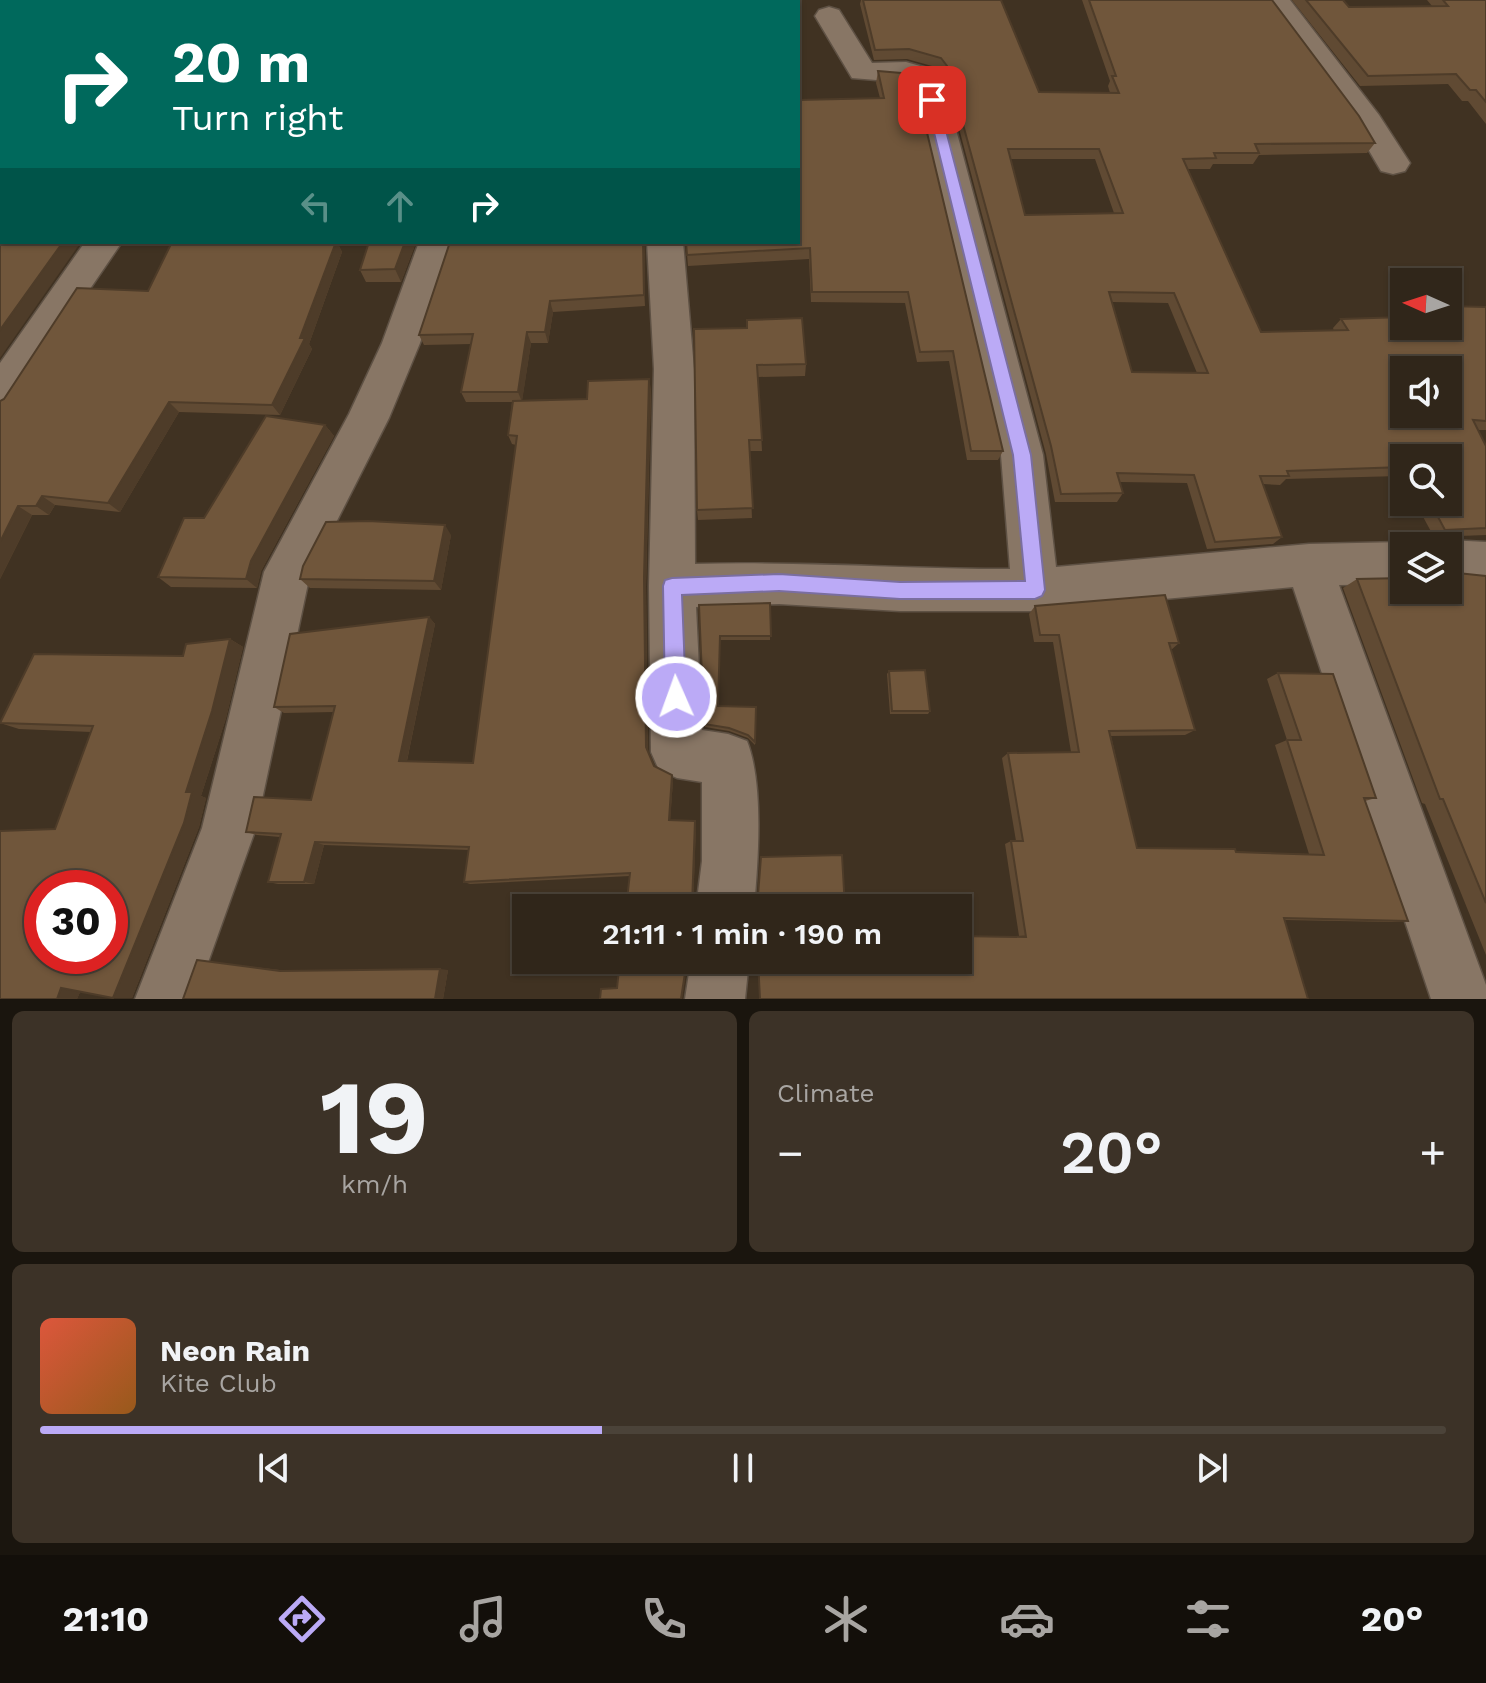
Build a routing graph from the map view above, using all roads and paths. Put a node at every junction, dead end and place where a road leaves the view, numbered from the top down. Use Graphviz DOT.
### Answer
graph roads {
  1 [pos="1276,0"];
  2 [pos="829,16"];
  3 [pos="1393,163"];
  4 [pos="103,244"];
  5 [pos="436,244"];
  6 [pos="665,244"];
  7 [pos="0,397"];
  8 [pos="1462,562"];
  9 [pos="1390,563"];
  10 [pos="1486,563"];
  11 [pos="1309,565"];
  12 [pos="672,586"];
  13 [pos="1035,590"];
  14 [pos="726,894"];
  15 [pos="718,974"];
  16 [pos="165,999"];
  17 [pos="715,999"];
  18 [pos="1461,999"];
  1 -- 3 [label="street"];
  2 -- 13 [label="street"];
  4 -- 7 [label="street"];
  5 -- 16 [label="street"];
  6 -- 12 [label="street"];
  8 -- 10 [label="street"];
  9 -- 11 [label="street"];
  11 -- 13 [label="street"];
  11 -- 18 [label="street"];
  12 -- 13 [label="street"];
  12 -- 14 [label="street"];
  15 -- 17 [label="street"];
}
